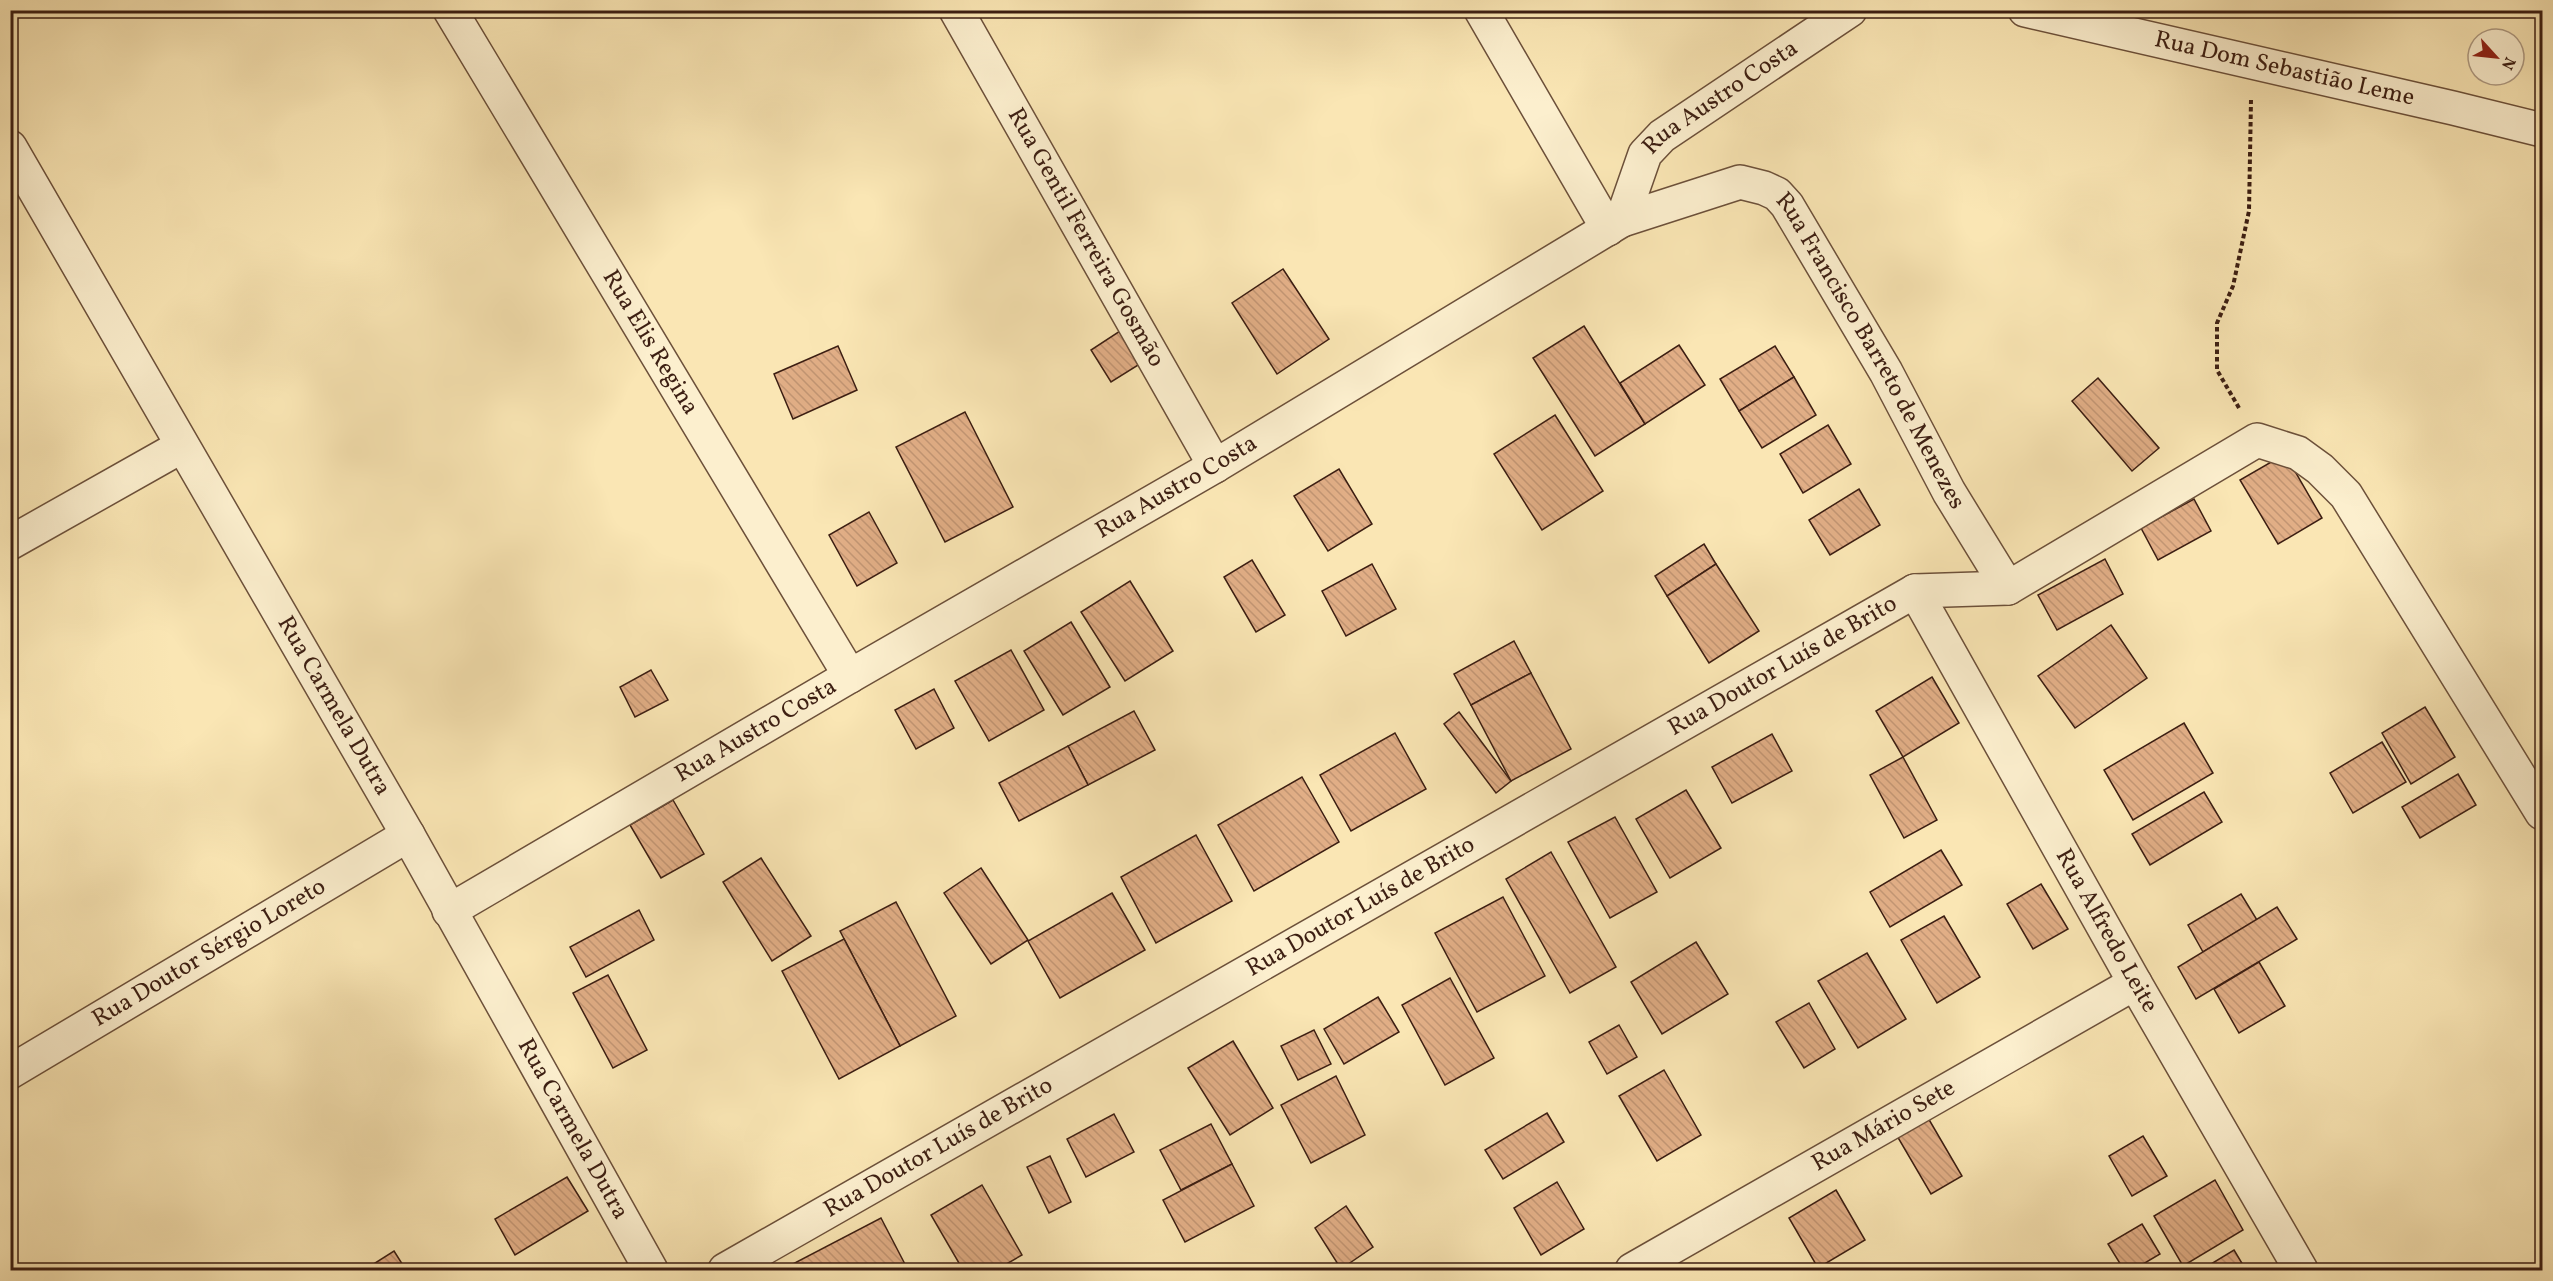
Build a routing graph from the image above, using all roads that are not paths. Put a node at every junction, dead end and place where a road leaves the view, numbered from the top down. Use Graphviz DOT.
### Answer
graph roads {
  1 [pos="450,10"];
  2 [pos="956,10"];
  3 [pos="1481,10"];
  4 [pos="1850,10"];
  5 [pos="2025,10"];
  6 [pos="2542,130"];
  7 [pos="10,147"];
  8 [pos="1615,224"];
  9 [pos="182,446"];
  10 [pos="1215,466"];
  11 [pos="10,543"];
  12 [pos="2008,588"];
  13 [pos="1915,591"];
  14 [pos="850,676"];
  15 [pos="2542,813"];
  16 [pos="408,835"];
  17 [pos="449,912"];
  18 [pos="2135,983"];
  19 [pos="10,1072"];
  20 [pos="638,1266"];
  21 [pos="725,1270"];
  22 [pos="1632,1270"];
  23 [pos="2301,1270"];
  1 -- 14 [label="street, Rua Elis Regina"];
  2 -- 10 [label="street, Rua Gentil Ferreira Gosmão"];
  3 -- 8 [label="street"];
  4 -- 8 [label="street, Rua Austro Costa"];
  5 -- 6 [label="street, Rua Dom Sebastião Leme"];
  7 -- 9 [label="street, Rua Carmela Dutra"];
  8 -- 10 [label="street, Rua Austro Costa"];
  8 -- 12 [label="street, Rua Francisco Barreto de Menezes"];
  9 -- 11 [label="street"];
  9 -- 16 [label="street, Rua Carmela Dutra"];
  10 -- 14 [label="street, Rua Austro Costa"];
  12 -- 13 [label="street, Rua Doutor Luís de Brito"];
  12 -- 15 [label="street"];
  13 -- 18 [label="street, Rua Alfredo Leite"];
  13 -- 21 [label="street, Rua Doutor Luís de Brito"];
  14 -- 17 [label="street, Rua Austro Costa"];
  16 -- 17 [label="street, Rua Carmela Dutra"];
  16 -- 19 [label="street, Rua Doutor Sérgio Loreto"];
  17 -- 20 [label="street, Rua Carmela Dutra"];
  18 -- 22 [label="street, Rua Mário Sete"];
  18 -- 23 [label="street, Rua Alfredo Leite"];
}
